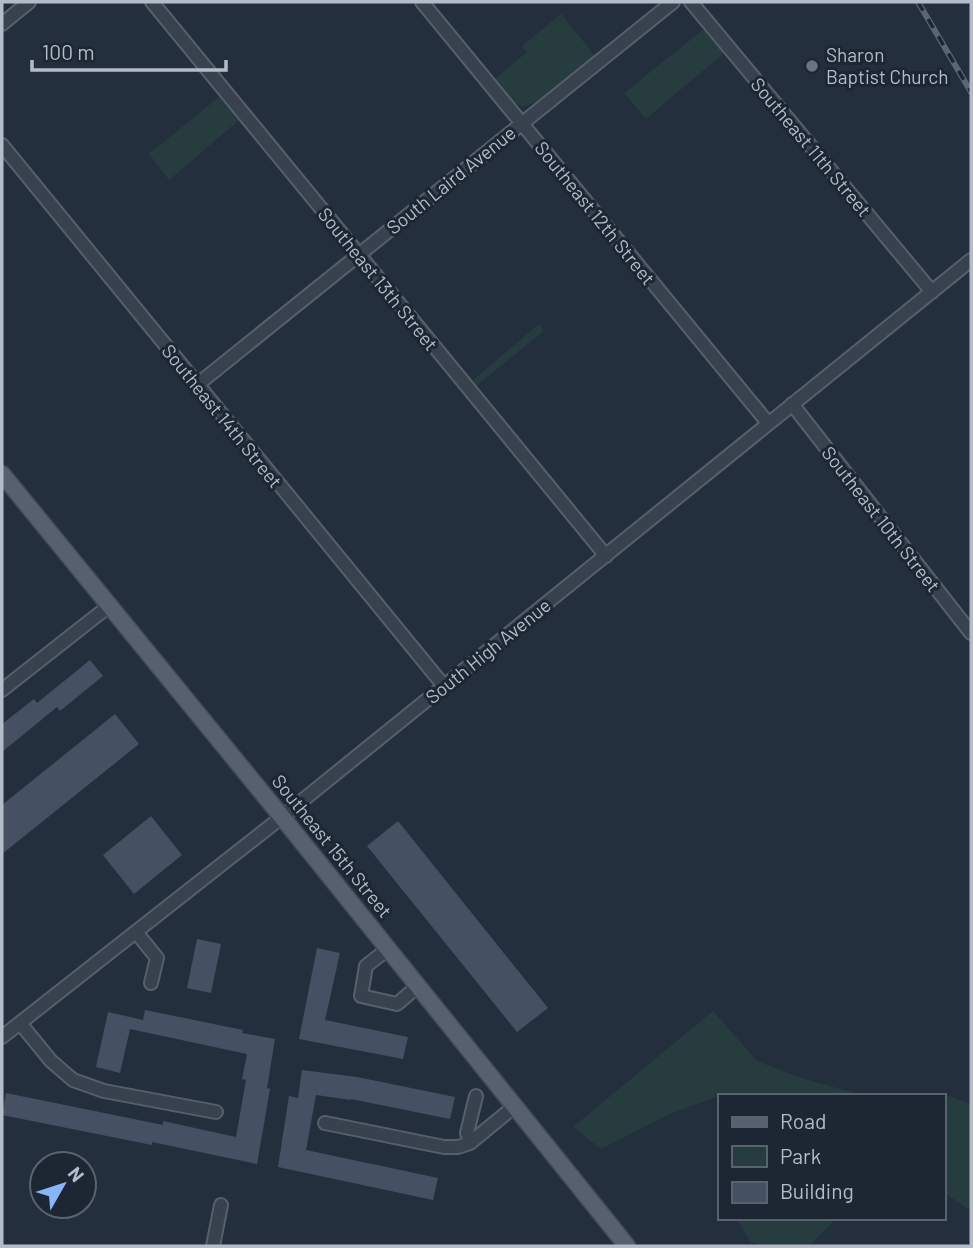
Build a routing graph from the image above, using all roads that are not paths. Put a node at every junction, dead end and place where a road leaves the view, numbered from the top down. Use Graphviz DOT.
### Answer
graph roads {
  1 [pos="29,2"];
  2 [pos="152,2"];
  3 [pos="422,2"];
  4 [pos="673,2"];
  5 [pos="691,2"];
  6 [pos="2,24"];
  7 [pos="522,124"];
  8 [pos="2,145"];
  9 [pos="358,255"];
  10 [pos="971,260"];
  11 [pos="932,292"];
  12 [pos="197,385"];
  13 [pos="792,404"];
  14 [pos="768,423"];
  15 [pos="2,474"];
  16 [pos="606,556"];
  17 [pos="109,606"];
  18 [pos="971,633"];
  19 [pos="444,686"];
  20 [pos="2,690"];
  21 [pos="282,817"];
  22 [pos="136,932"];
  23 [pos="388,949"];
  24 [pos="151,983"];
  25 [pos="418,986"];
  26 [pos="20,1023"];
  27 [pos="2,1037"];
  28 [pos="475,1096"];
  29 [pos="515,1106"];
  30 [pos="216,1112"];
  31 [pos="325,1123"];
  32 [pos="470,1143"];
  33 [pos="221,1205"];
  34 [pos="213,1246"];
  35 [pos="627,1246"];
  1 -- 6 [label="street"];
  2 -- 9 [label="street, Southeast 13th Street"];
  3 -- 7 [label="street, Southeast 12th Street"];
  4 -- 7 [label="street, South Laird Avenue"];
  5 -- 11 [label="street, Southeast 11th Street"];
  7 -- 9 [label="street, South Laird Avenue"];
  7 -- 14 [label="street, Southeast 12th Street"];
  8 -- 12 [label="street, Southeast 14th Street"];
  9 -- 12 [label="street, South Laird Avenue"];
  9 -- 16 [label="street, Southeast 13th Street"];
  10 -- 11 [label="street, South High Avenue"];
  11 -- 13 [label="street, South High Avenue"];
  12 -- 19 [label="street, Southeast 14th Street"];
  13 -- 14 [label="street, South High Avenue"];
  13 -- 18 [label="street, Southeast 10th Street"];
  14 -- 16 [label="street, South High Avenue"];
  15 -- 17 [label="main road, Southeast 15th Street"];
  16 -- 19 [label="street, South High Avenue"];
  17 -- 20 [label="street"];
  17 -- 21 [label="main road, Southeast 15th Street"];
  19 -- 21 [label="street, South High Avenue"];
  21 -- 22 [label="street, South High Avenue"];
  21 -- 23 [label="main road, Southeast 15th Street"];
  22 -- 24 [label="street"];
  22 -- 26 [label="street, South High Avenue"];
  23 -- 25 [label="main road, Southeast 15th Street"];
  23 -- 25 [label="street"];
  25 -- 29 [label="main road, Southeast 15th Street"];
  26 -- 27 [label="street, South High Avenue"];
  26 -- 30 [label="street"];
  28 -- 32 [label="street"];
  29 -- 32 [label="street"];
  29 -- 35 [label="main road, Southeast 15th Street"];
  31 -- 32 [label="street"];
  33 -- 34 [label="street"];
}
